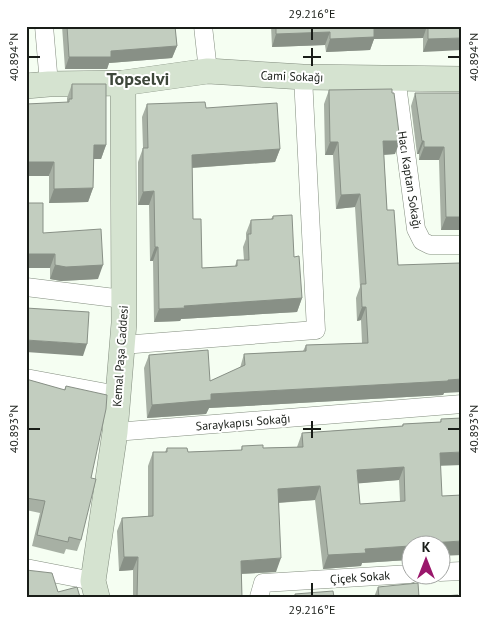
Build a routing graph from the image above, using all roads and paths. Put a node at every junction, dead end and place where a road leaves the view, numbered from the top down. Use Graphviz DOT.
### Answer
graph roads {
  1 [pos="44,26"];
  2 [pos="203,26"];
  3 [pos="208,71"];
  4 [pos="304,77"];
  5 [pos="396,77"];
  6 [pos="462,79"];
  7 [pos="122,83"];
  8 [pos="38,85"];
  9 [pos="462,245"];
  10 [pos="26,287"];
  11 [pos="123,299"];
  12 [pos="122,345"];
  13 [pos="26,378"];
  14 [pos="118,395"];
  15 [pos="462,404"];
  16 [pos="115,432"];
  17 [pos="26,568"];
  18 [pos="400,575"];
  19 [pos="95,589"];
  20 [pos="259,597"];
  1 -- 8 [label="street"];
  2 -- 3 [label="street"];
  3 -- 4 [label="street, Cami Sokağı"];
  3 -- 7 [label="street, Cami Sokağı"];
  4 -- 5 [label="street, Cami Sokağı"];
  4 -- 12 [label="street"];
  5 -- 6 [label="street, Cami Sokağı"];
  5 -- 9 [label="street, Hacı Kaptan Sokağı"];
  7 -- 8 [label="street, Cami Sokağı"];
  7 -- 11 [label="street, Kemal Paşa Caddesi"];
  10 -- 11 [label="street"];
  11 -- 12 [label="street, Kemal Paşa Caddesi"];
  12 -- 14 [label="street, Kemal Paşa Caddesi"];
  13 -- 14 [label="street"];
  14 -- 16 [label="street, Kemal Paşa Caddesi"];
  15 -- 16 [label="street, Saraykapısı Sokağı"];
  16 -- 19 [label="street, Kemal Paşa Caddesi"];
  17 -- 19 [label="street"];
  18 -- 20 [label="street, Çiçek Sokak"];
}
